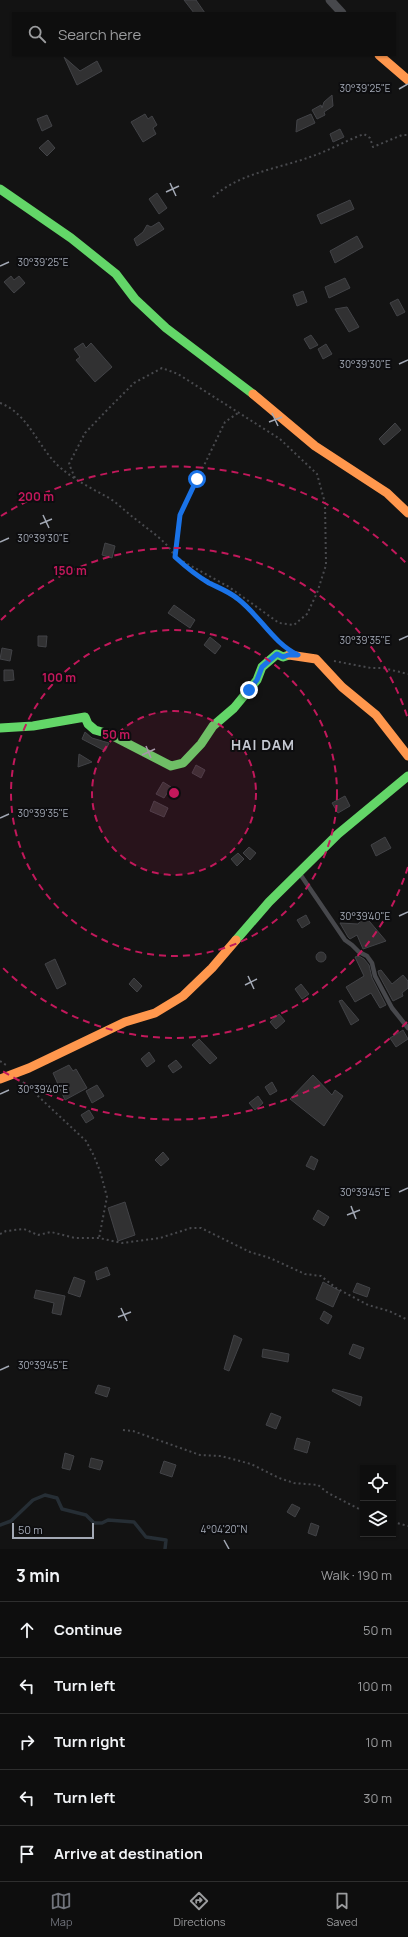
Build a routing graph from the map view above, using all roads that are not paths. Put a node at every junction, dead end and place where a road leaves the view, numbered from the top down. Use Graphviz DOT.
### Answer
graph roads {
  1 [pos="330,0"];
  2 [pos="341,12"];
  3 [pos="380,56"];
  4 [pos="408,80"];
  5 [pos="0,189"];
  6 [pos="408,513"];
  7 [pos="0,728"];
  8 [pos="408,756"];
  9 [pos="408,776"];
  10 [pos="300,874"];
  11 [pos="408,1028"];
  12 [pos="0,1079"];
  1 -- 2 [label="street"];
  3 -- 4 [label="street"];
  5 -- 6 [label="street"];
  7 -- 8 [label="street"];
  9 -- 10 [label="street"];
  10 -- 11 [label="lane"];
  10 -- 12 [label="street"];
}
